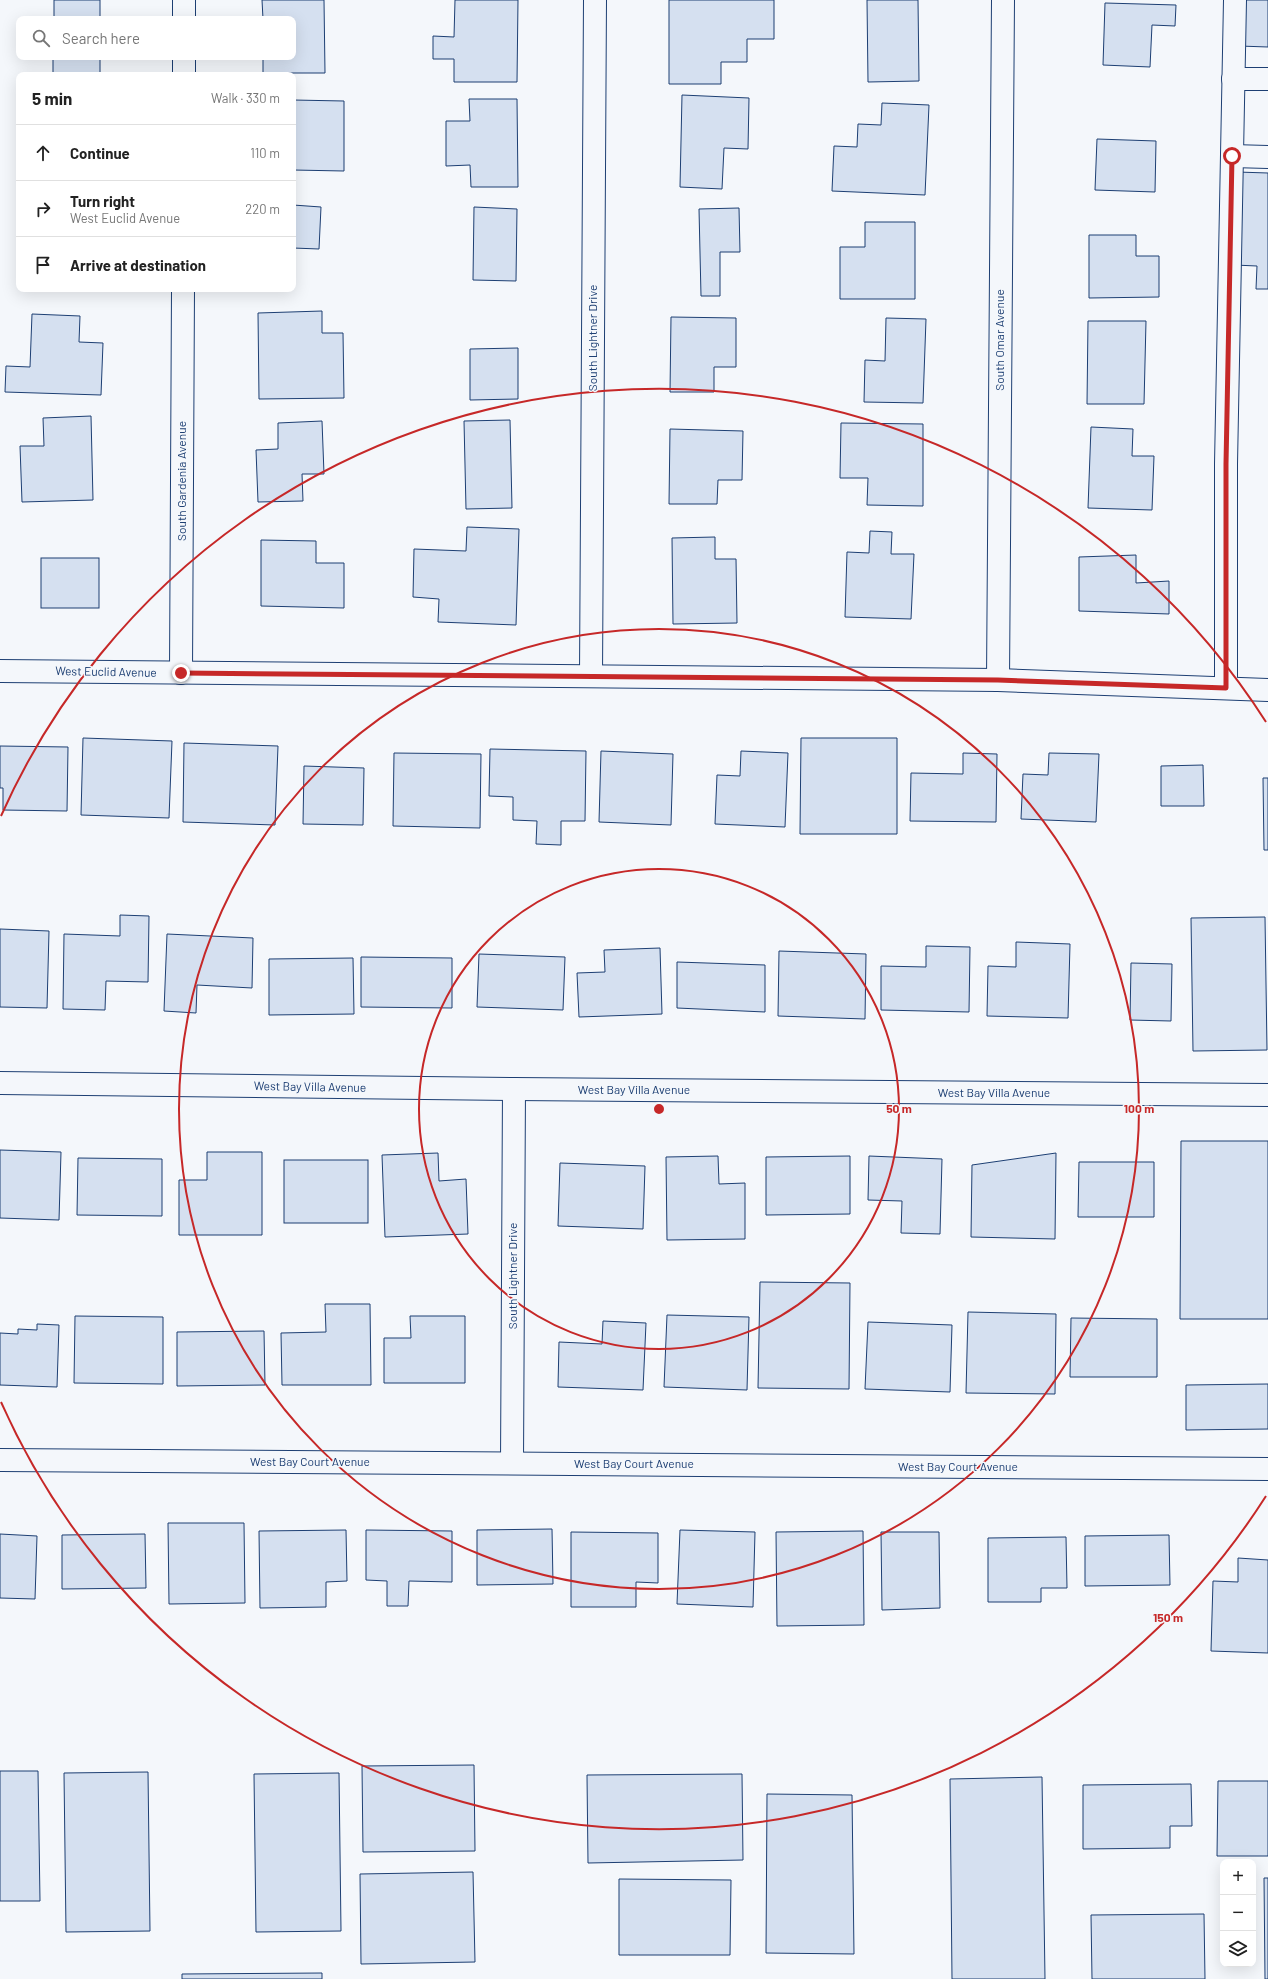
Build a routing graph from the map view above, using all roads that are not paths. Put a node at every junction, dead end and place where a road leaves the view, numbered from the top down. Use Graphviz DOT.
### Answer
graph roads {
  1 [pos="184,0"];
  2 [pos="595,0"];
  3 [pos="1003,0"];
  4 [pos="1235,0"];
  5 [pos="184,16"];
  6 [pos="184,60"];
  7 [pos="184,72"];
  8 [pos="1233,79"];
  9 [pos="1268,79"];
  10 [pos="1232,156"];
  11 [pos="1268,157"];
  12 [pos="183,292"];
  13 [pos="0,671"];
  14 [pos="181,673"];
  15 [pos="591,676"];
  16 [pos="998,680"];
  17 [pos="1226,688"];
  18 [pos="1268,690"];
  19 [pos="0,1083"];
  20 [pos="514,1089"];
  21 [pos="1268,1095"];
  22 [pos="0,1460"];
  23 [pos="512,1463"];
  24 [pos="1268,1469"];
  1 -- 5 [label="street"];
  2 -- 15 [label="street, South Lightner Drive"];
  3 -- 16 [label="street, South Omar Avenue"];
  4 -- 8 [label="street"];
  6 -- 7 [label="street"];
  8 -- 9 [label="street"];
  8 -- 10 [label="street"];
  10 -- 11 [label="street"];
  10 -- 17 [label="street"];
  12 -- 14 [label="street, South Gardenia Avenue"];
  13 -- 14 [label="street, West Euclid Avenue"];
  14 -- 15 [label="street, West Euclid Avenue"];
  15 -- 16 [label="street, West Euclid Avenue"];
  16 -- 17 [label="street, West Euclid Avenue"];
  17 -- 18 [label="street, West Euclid Avenue"];
  19 -- 20 [label="street, West Bay Villa Avenue"];
  20 -- 21 [label="street, West Bay Villa Avenue"];
  20 -- 23 [label="street, South Lightner Drive"];
  22 -- 23 [label="street, West Bay Court Avenue"];
  23 -- 24 [label="street, West Bay Court Avenue"];
}
